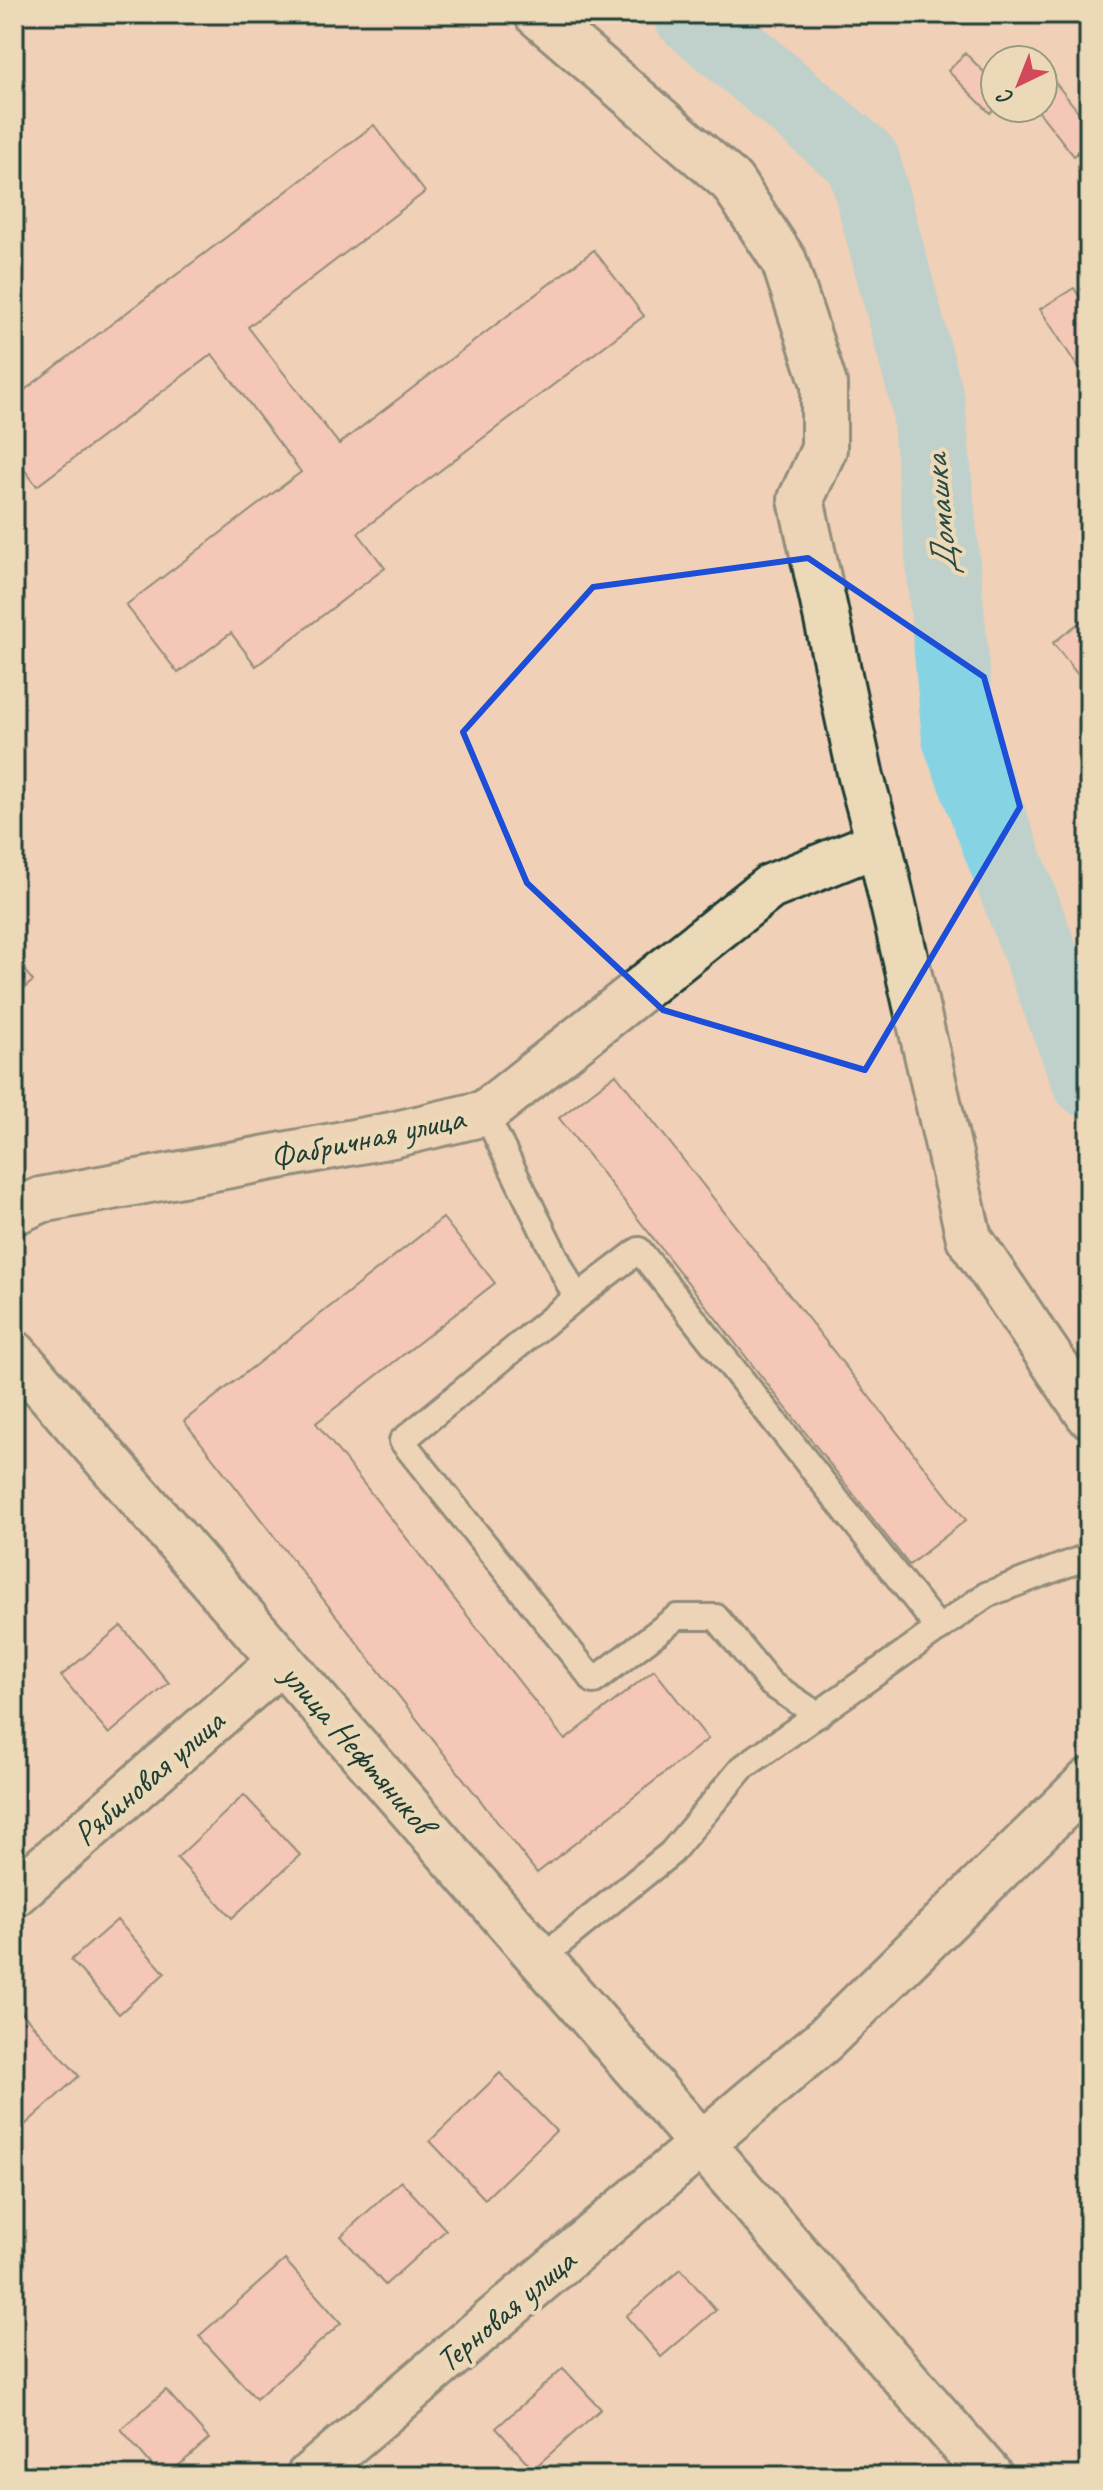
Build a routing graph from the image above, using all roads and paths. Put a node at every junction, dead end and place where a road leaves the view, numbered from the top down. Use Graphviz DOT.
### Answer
graph roads {
  1 [pos="537,14"];
  2 [pos="879,843"];
  3 [pos="485,1113"];
  4 [pos="14,1212"];
  5 [pos="576,1298"];
  6 [pos="14,1353"];
  7 [pos="1089,1415"];
  8 [pos="1089,1556"];
  9 [pos="939,1629"];
  10 [pos="281,1661"];
  11 [pos="818,1715"];
  12 [pos="1089,1781"];
  13 [pos="14,1894"];
  14 [pos="541,1958"];
  15 [pos="701,2143"];
  16 [pos="309,2476"];
  17 [pos="990,2476"];
  1 -- 2 [label="street"];
  2 -- 3 [label="street, Фабричная улица"];
  2 -- 7 [label="street"];
  3 -- 4 [label="street, Фабричная улица"];
  3 -- 5 [label="lane"];
  5 -- 9 [label="lane"];
  5 -- 11 [label="lane"];
  6 -- 10 [label="street, улица Нефтяников"];
  8 -- 9 [label="lane"];
  9 -- 11 [label="lane"];
  10 -- 13 [label="street, Рябиновая улица"];
  10 -- 14 [label="street, улица Нефтяников"];
  11 -- 14 [label="lane"];
  12 -- 15 [label="street, Терновая улица"];
  14 -- 15 [label="street, улица Нефтяников"];
  15 -- 16 [label="street, Терновая улица"];
  15 -- 17 [label="street, улица Нефтяников"];
}
